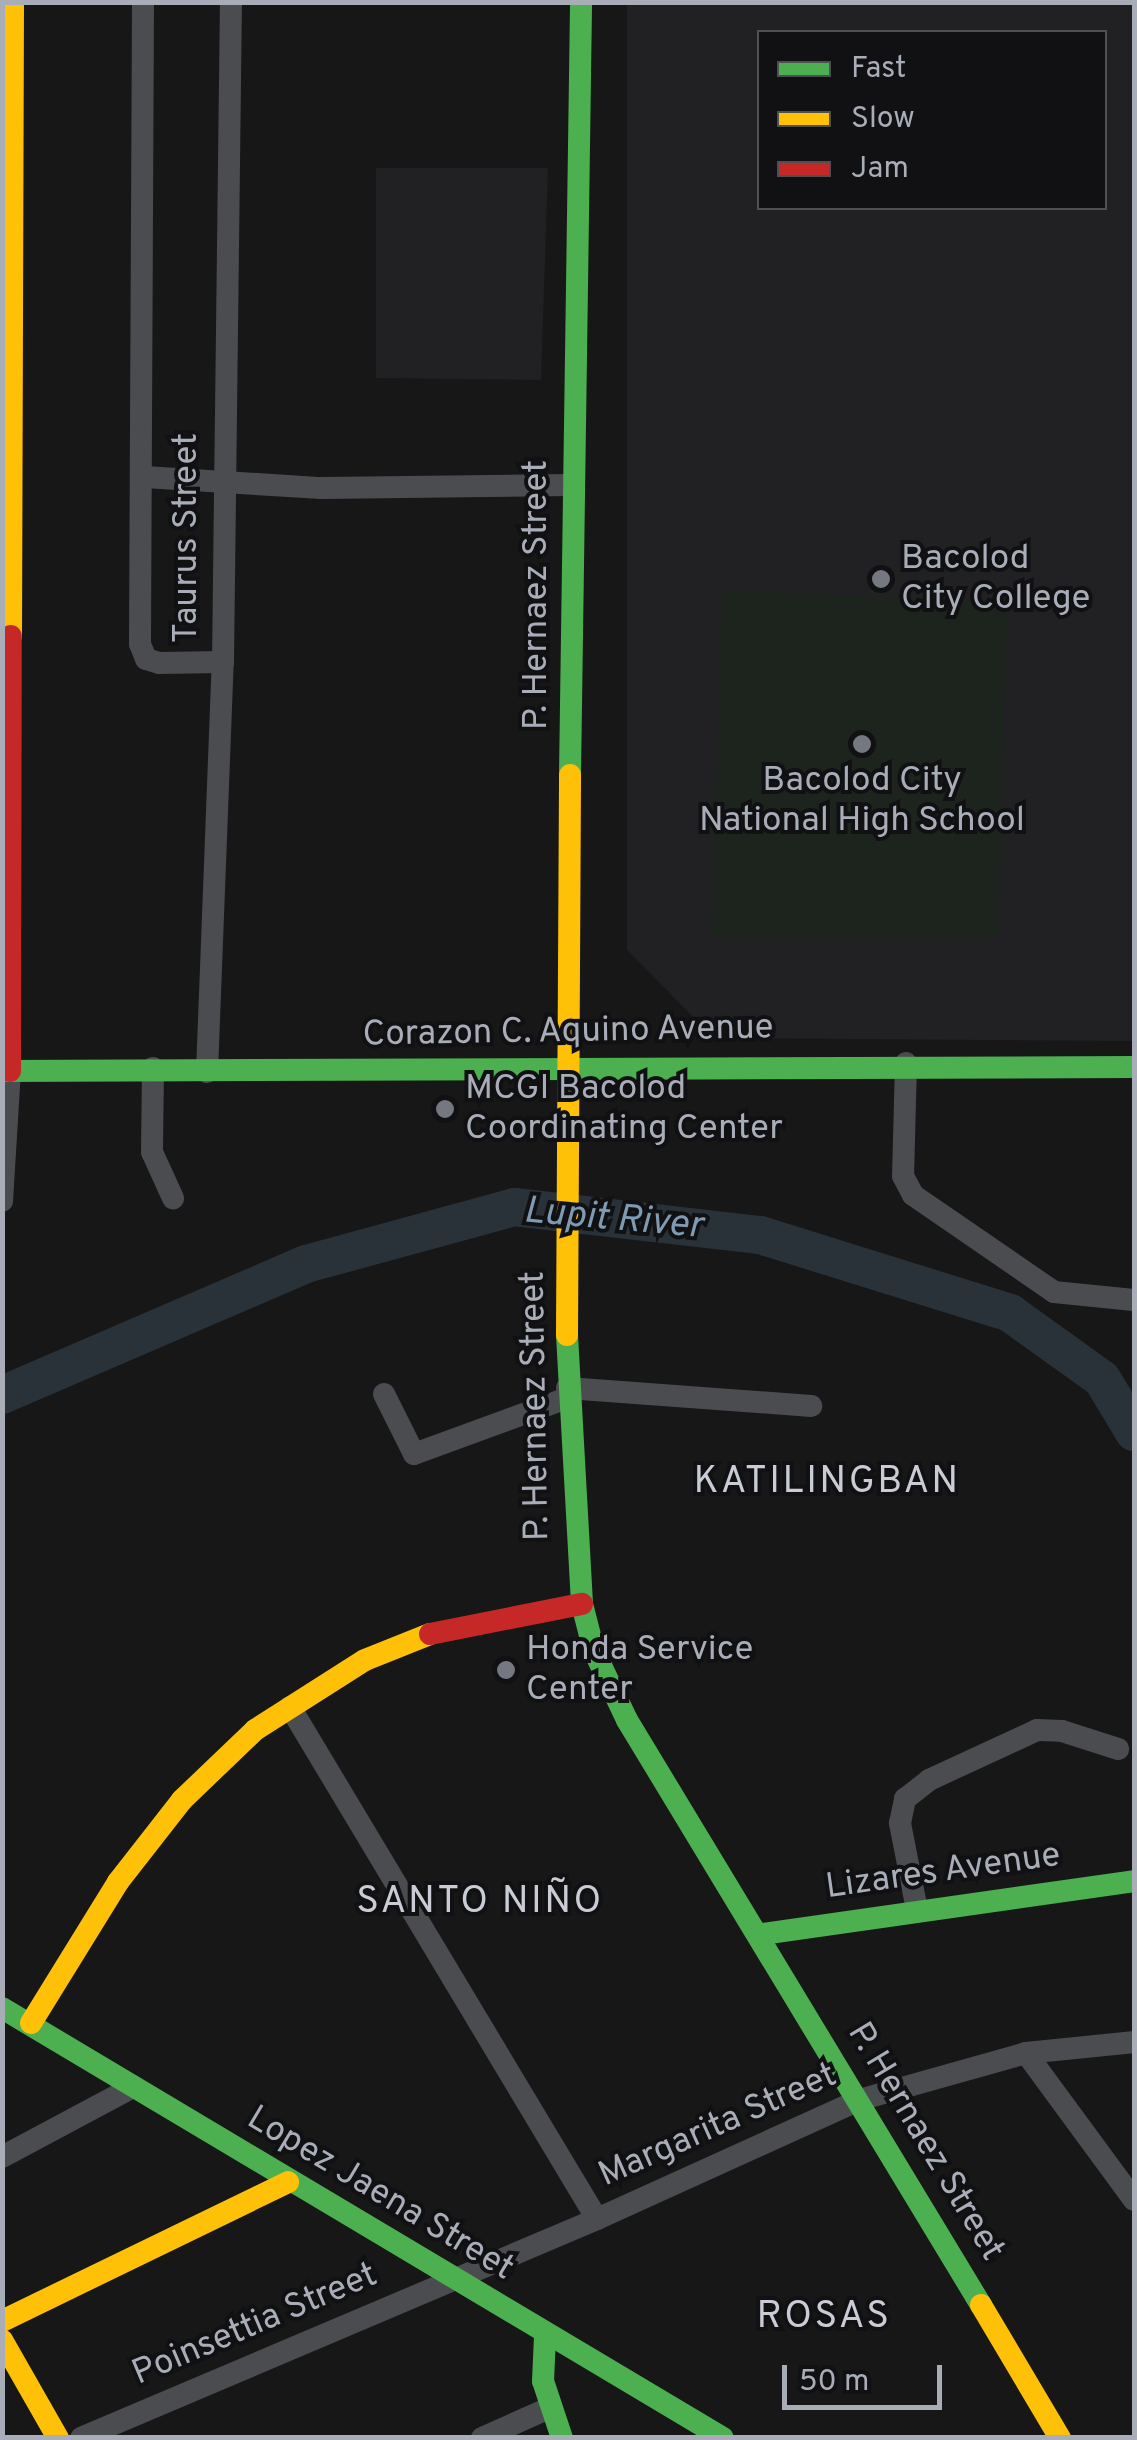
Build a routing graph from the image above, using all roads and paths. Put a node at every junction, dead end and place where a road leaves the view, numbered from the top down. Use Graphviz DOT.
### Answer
graph roads {
  1 [pos="14,2"];
  2 [pos="143,2"];
  3 [pos="231,2"];
  4 [pos="580,2"];
  5 [pos="146,477"];
  6 [pos="221,482"];
  7 [pos="572,485"];
  8 [pos="223,662"];
  9 [pos="906,1063"];
  10 [pos="566,1066"];
  11 [pos="1134,1067"];
  12 [pos="153,1068"];
  13 [pos="6,1071"];
  14 [pos="207,1072"];
  15 [pos="173,1198"];
  16 [pos="2,1201"];
  17 [pos="1134,1300"];
  18 [pos="567,1393"];
  19 [pos="384,1394"];
  20 [pos="811,1406"];
  21 [pos="582,1604"];
  22 [pos="290,1706"];
  23 [pos="1118,1749"];
  24 [pos="1134,1881"];
  25 [pos="917,1910"];
  26 [pos="762,1934"];
  27 [pos="2,2008"];
  28 [pos="32,2024"];
  29 [pos="1134,2042"];
  30 [pos="1026,2053"];
  31 [pos="134,2087"];
  32 [pos="859,2100"];
  33 [pos="2,2157"];
  34 [pos="288,2182"];
  35 [pos="1134,2200"];
  36 [pos="597,2219"];
  37 [pos="455,2276"];
  38 [pos="2,2321"];
  39 [pos="545,2336"];
  40 [pos="2,2340"];
  41 [pos="550,2408"];
  42 [pos="58,2438"];
  43 [pos="81,2438"];
  44 [pos="482,2438"];
  45 [pos="562,2438"];
  46 [pos="724,2438"];
  47 [pos="1060,2438"];
  1 -- 13 [label="main road"];
  2 -- 5 [label="street"];
  3 -- 6 [label="street, Taurus Street"];
  4 -- 7 [label="main road, P. Hernaez Street"];
  5 -- 6 [label="street"];
  5 -- 8 [label="street"];
  6 -- 7 [label="street"];
  6 -- 8 [label="street, Taurus Street"];
  7 -- 10 [label="main road, P. Hernaez Street"];
  8 -- 14 [label="street, Taurus Street"];
  9 -- 10 [label="main road, Corazon C. Aquino Avenue"];
  9 -- 11 [label="main road, Corazon C. Aquino Avenue"];
  9 -- 17 [label="street"];
  10 -- 14 [label="main road, Corazon C. Aquino Avenue"];
  10 -- 18 [label="main road, P. Hernaez Street"];
  12 -- 13 [label="main road, Corazon C. Aquino Avenue"];
  12 -- 14 [label="main road, Corazon C. Aquino Avenue"];
  12 -- 15 [label="street"];
  13 -- 16 [label="street"];
  18 -- 19 [label="street"];
  18 -- 20 [label="street"];
  18 -- 21 [label="main road, P. Hernaez Street"];
  21 -- 22 [label="main road"];
  21 -- 26 [label="main road, P. Hernaez Street"];
  22 -- 28 [label="main road"];
  22 -- 36 [label="street"];
  23 -- 25 [label="street"];
  24 -- 25 [label="main road, Lizares Avenue"];
  25 -- 26 [label="main road, Lizares Avenue"];
  26 -- 32 [label="main road, P. Hernaez Street"];
  27 -- 28 [label="main road, Lopez Jaena Street"];
  28 -- 31 [label="main road, Lopez Jaena Street"];
  29 -- 30 [label="street, Margarita Street"];
  30 -- 32 [label="street, Margarita Street"];
  30 -- 35 [label="street"];
  31 -- 33 [label="street"];
  31 -- 34 [label="main road, Lopez Jaena Street"];
  32 -- 36 [label="street, Margarita Street"];
  32 -- 47 [label="main road, P. Hernaez Street"];
  34 -- 37 [label="main road, Lopez Jaena Street"];
  34 -- 38 [label="main road"];
  36 -- 37 [label="street, Margarita Street"];
  37 -- 39 [label="main road, Lopez Jaena Street"];
  37 -- 43 [label="street, Poinsettia Street"];
  39 -- 41 [label="main road"];
  39 -- 46 [label="main road, Lopez Jaena Street"];
  40 -- 42 [label="main road"];
  41 -- 44 [label="street"];
  41 -- 45 [label="main road"];
}
